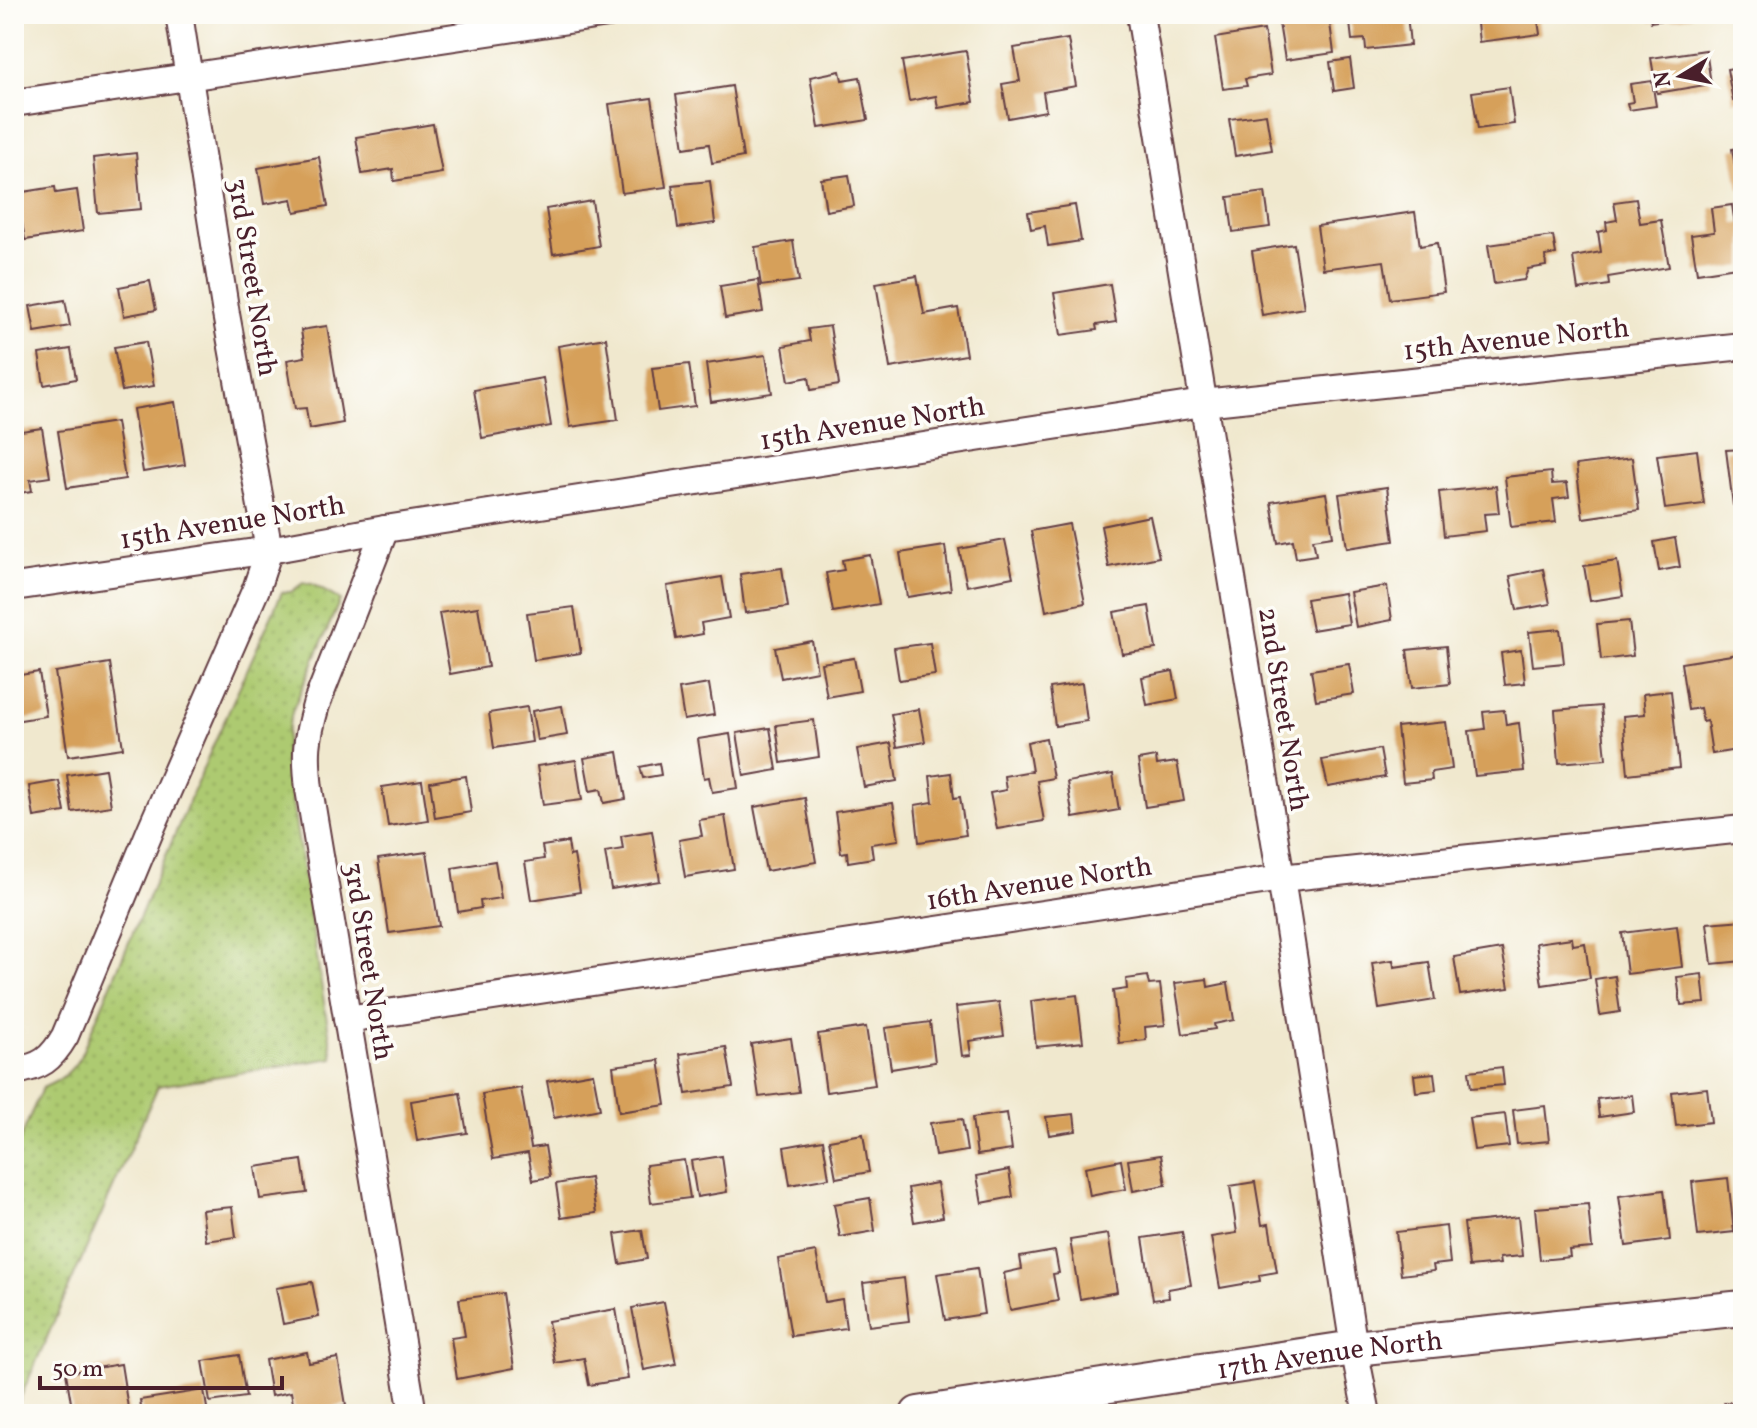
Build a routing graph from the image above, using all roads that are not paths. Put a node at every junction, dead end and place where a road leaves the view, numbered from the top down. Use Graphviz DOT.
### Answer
graph roads {
  1 [pos="179,14"];
  2 [pos="608,14"];
  3 [pos="1140,14"];
  4 [pos="190,78"];
  5 [pos="14,103"];
  6 [pos="1743,346"];
  7 [pos="1203,403"];
  8 [pos="385,529"];
  9 [pos="269,550"];
  10 [pos="14,587"];
  11 [pos="1743,829"];
  12 [pos="1281,878"];
  13 [pos="347,1019"];
  14 [pos="14,1071"];
  15 [pos="1743,1308"];
  16 [pos="1354,1348"];
  17 [pos="413,1414"];
  18 [pos="918,1414"];
  19 [pos="1367,1414"];
  1 -- 4 [label="street, 3rd Street North"];
  2 -- 4 [label="street"];
  3 -- 7 [label="street, 2nd Street North"];
  4 -- 5 [label="street"];
  4 -- 9 [label="street, 3rd Street North"];
  6 -- 7 [label="street, 15th Avenue North"];
  7 -- 8 [label="street, 15th Avenue North"];
  7 -- 12 [label="street, 2nd Street North"];
  8 -- 9 [label="street, 15th Avenue North"];
  8 -- 13 [label="street, 3rd Street North"];
  9 -- 10 [label="street, 15th Avenue North"];
  9 -- 14 [label="street"];
  11 -- 12 [label="street, 16th Avenue North"];
  12 -- 13 [label="street, 16th Avenue North"];
  12 -- 16 [label="street, 2nd Street North"];
  13 -- 17 [label="street, 3rd Street North"];
  15 -- 16 [label="street, 17th Avenue North"];
  16 -- 18 [label="street, 17th Avenue North"];
  16 -- 19 [label="street, 2nd Street North"];
}
